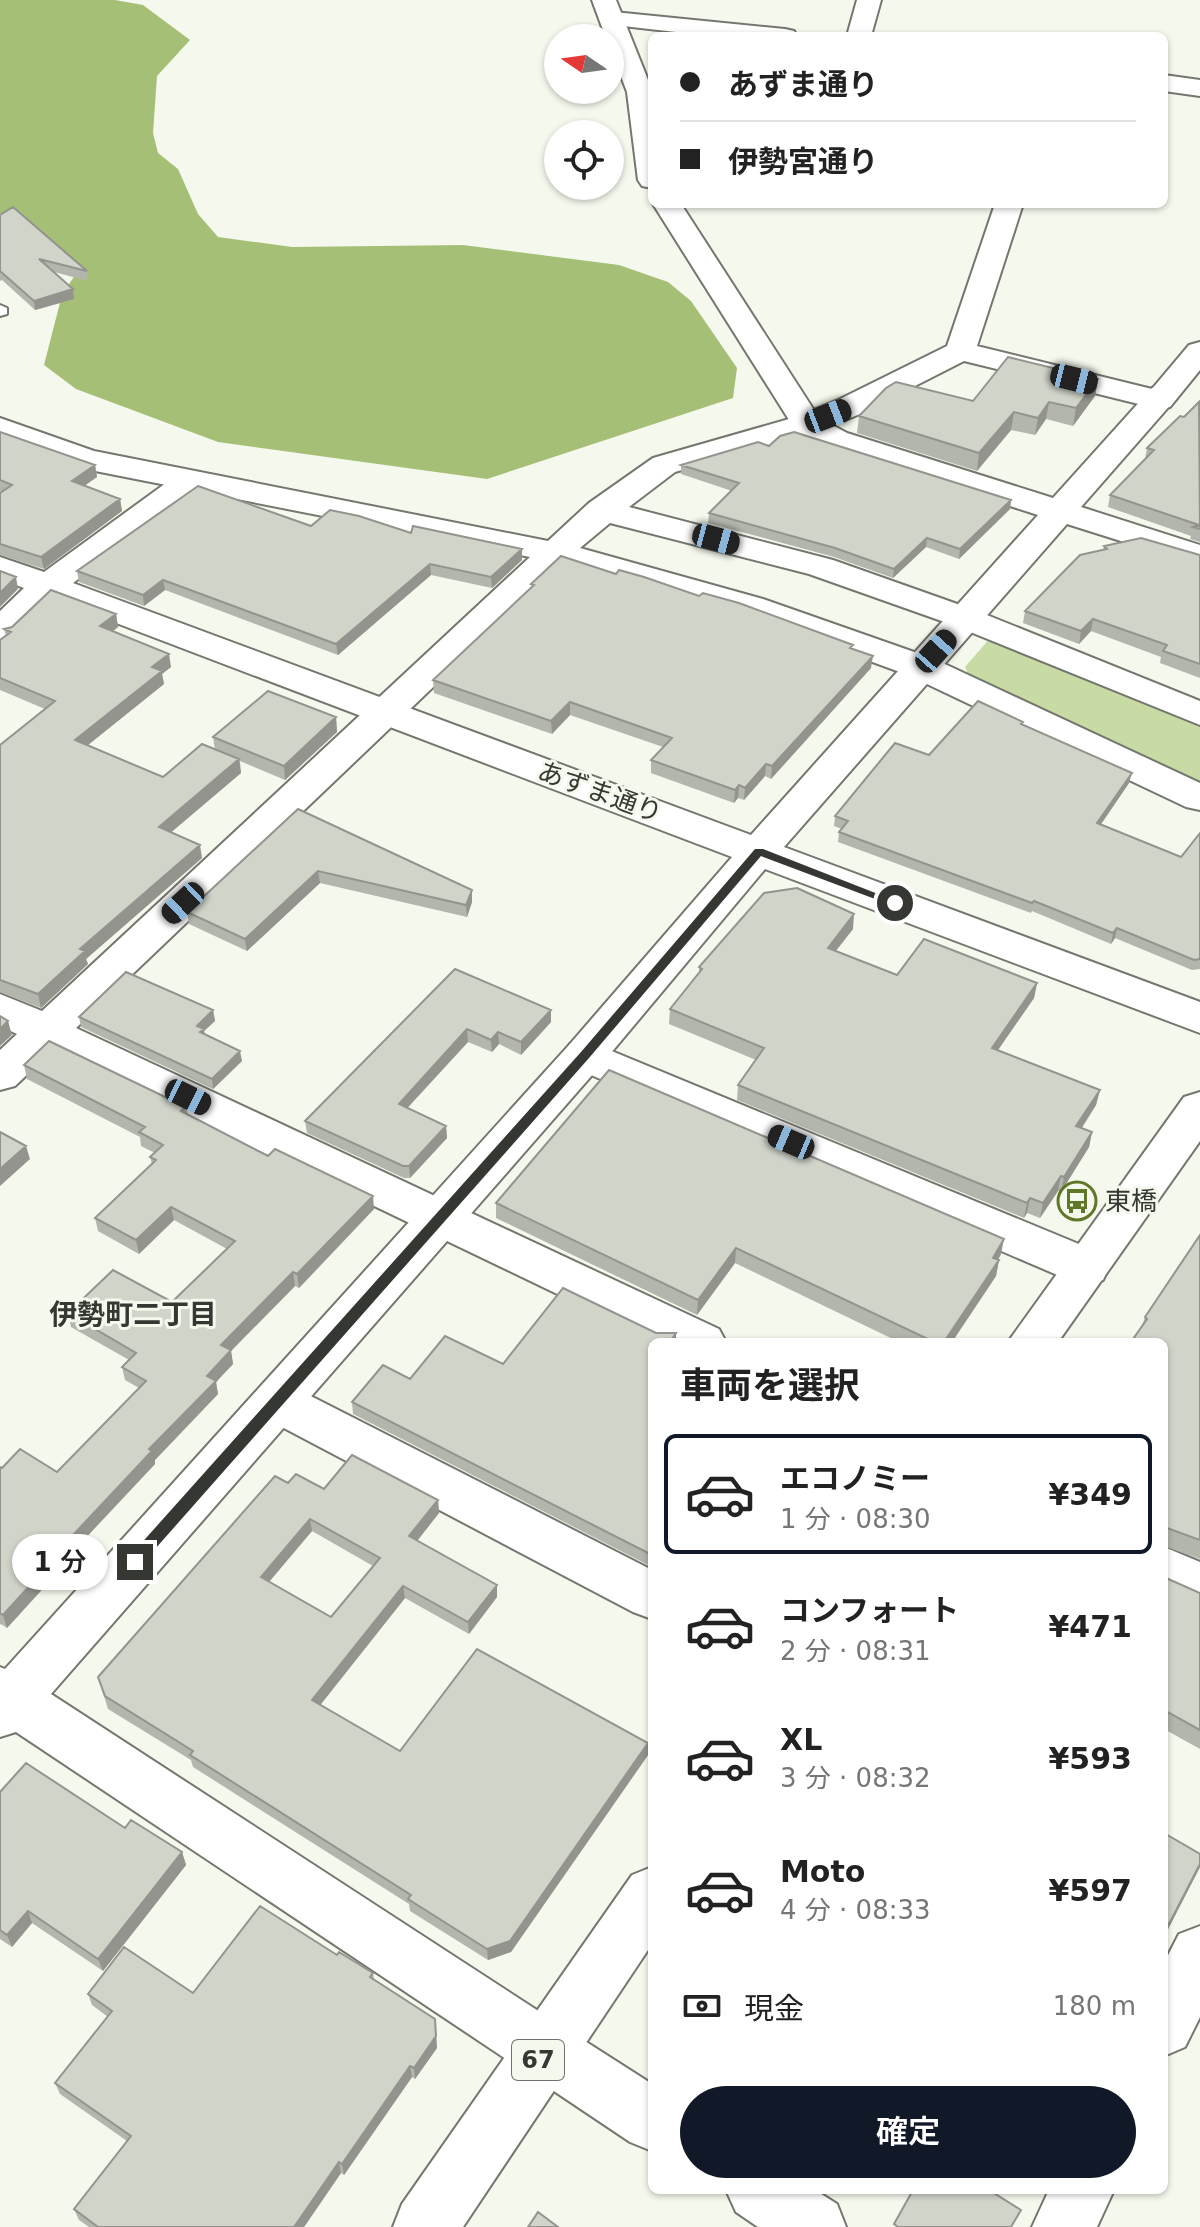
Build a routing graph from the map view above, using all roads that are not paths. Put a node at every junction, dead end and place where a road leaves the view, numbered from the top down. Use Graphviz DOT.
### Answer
graph roads {
  1 [pos="869,0"];
  2 [pos="609,10"];
  3 [pos="758,32"];
  4 [pos="860,32"];
  5 [pos="1168,84"];
  6 [pos="1200,88"];
  7 [pos="648,151"];
  8 [pos="670,208"];
  9 [pos="1008,208"];
  10 [pos="960,351"];
  11 [pos="1200,351"];
  12 [pos="1161,397"];
  13 [pos="1200,400"];
  14 [pos="807,424"];
  15 [pos="0,428"];
  16 [pos="189,482"];
  17 [pos="601,510"];
  18 [pos="1062,511"];
  19 [pos="555,552"];
  20 [pos="1200,556"];
  21 [pos="0,567"];
  22 [pos="48,585"];
  23 [pos="965,618"];
  24 [pos="0,630"];
  25 [pos="921,667"];
  26 [pos="386,713"];
  27 [pos="1200,714"];
  28 [pos="1200,798"];
  29 [pos="759,851"];
  30 [pos="0,1009"];
  31 [pos="1200,1018"];
  32 [pos="47,1031"];
  33 [pos="585,1055"];
  34 [pos="0,1075"];
  35 [pos="1200,1108"];
  36 [pos="441,1218"];
  37 [pos="1086,1267"];
  38 [pos="694,1338"];
  39 [pos="1035,1338"];
  40 [pos="278,1402"];
  41 [pos="1168,1571"];
  42 [pos="1200,1588"];
  43 [pos="648,1594"];
  44 [pos="4,1701"];
  45 [pos="648,1900"];
  46 [pos="1200,1954"];
  47 [pos="1168,2018"];
  48 [pos="545,2050"];
  49 [pos="648,2117"];
  50 [pos="764,2194"];
  51 [pos="1080,2194"];
  52 [pos="425,2227"];
  53 [pos="814,2227"];
  54 [pos="1064,2227"];
  1 -- 4 [label="street"];
  2 -- 3 [label="street"];
  2 -- 7 [label="street"];
  5 -- 6 [label="street"];
  8 -- 14 [label="street"];
  9 -- 10 [label="street"];
  10 -- 12 [label="street"];
  10 -- 14 [label="street"];
  11 -- 12 [label="street"];
  12 -- 13 [label="street"];
  12 -- 18 [label="street"];
  14 -- 17 [label="street"];
  14 -- 18 [label="street"];
  15 -- 16 [label="street"];
  16 -- 19 [label="street"];
  16 -- 22 [label="street"];
  17 -- 19 [label="street"];
  17 -- 23 [label="street"];
  18 -- 20 [label="street"];
  18 -- 23 [label="street"];
  19 -- 25 [label="street"];
  19 -- 26 [label="street"];
  21 -- 22 [label="street, あずま通り"];
  22 -- 24 [label="street"];
  22 -- 26 [label="street, あずま通り"];
  23 -- 25 [label="street"];
  23 -- 27 [label="street"];
  25 -- 28 [label="street"];
  25 -- 29 [label="street"];
  26 -- 29 [label="street, あずま通り"];
  26 -- 32 [label="street"];
  29 -- 31 [label="street, あずま通り"];
  29 -- 33 [label="street"];
  30 -- 32 [label="street"];
  32 -- 34 [label="street"];
  32 -- 36 [label="street"];
  33 -- 36 [label="street"];
  33 -- 37 [label="street"];
  35 -- 37 [label="street"];
  36 -- 38 [label="street"];
  36 -- 40 [label="street"];
  37 -- 39 [label="street"];
  40 -- 43 [label="street"];
  40 -- 44 [label="street"];
  41 -- 42 [label="street"];
  44 -- 48 [label="street"];
  45 -- 48 [label="street, 67"];
  46 -- 47 [label="street"];
  48 -- 49 [label="street"];
  48 -- 52 [label="street, 67"];
  50 -- 53 [label="street"];
  51 -- 54 [label="street"];
}
